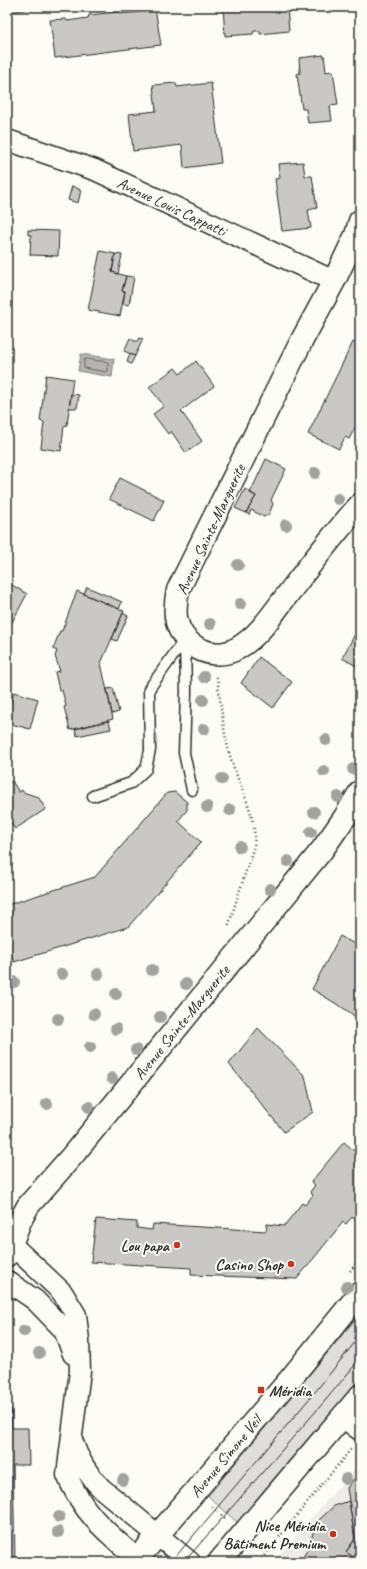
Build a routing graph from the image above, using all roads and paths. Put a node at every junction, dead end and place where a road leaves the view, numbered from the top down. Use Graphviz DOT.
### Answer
graph roads {
  1 [pos="7,140"];
  2 [pos="360,221"];
  3 [pos="334,281"];
  4 [pos="360,505"];
  5 [pos="185,639"];
  6 [pos="213,653"];
  7 [pos="192,790"];
  8 [pos="360,792"];
  9 [pos="93,796"];
  10 [pos="226,930"];
  11 [pos="9,1249"];
  12 [pos="7,1281"];
  13 [pos="360,1292"];
  14 [pos="80,1371"];
  15 [pos="360,1396"];
  16 [pos="353,1430"];
  17 [pos="72,1440"];
  18 [pos="195,1491"];
  19 [pos="243,1534"];
  20 [pos="158,1535"];
  21 [pos="265,1554"];
  22 [pos="138,1561"];
  23 [pos="190,1562"];
  24 [pos="219,1562"];
  25 [pos="259,1562"];
  1 -- 3 [label="street, Avenue Louis Cappatti"];
  2 -- 3 [label="street, Avenue Sainte-Marguerite"];
  3 -- 5 [label="street, Avenue Sainte-Marguerite"];
  4 -- 6 [label="street"];
  5 -- 6 [label="street"];
  5 -- 7 [label="lane"];
  5 -- 9 [label="lane"];
  6 -- 10 [label="path"];
  8 -- 11 [label="street, Avenue Sainte-Marguerite"];
  11 -- 14 [label="street"];
  12 -- 14 [label="street"];
  13 -- 18 [label="street, Avenue Simone Veil"];
  14 -- 17 [label="street"];
  15 -- 16 [label="street"];
  16 -- 19 [label="street"];
  16 -- 21 [label="path"];
  17 -- 20 [label="street"];
  17 -- 22 [label="street"];
  18 -- 19 [label="path"];
  18 -- 20 [label="street, Avenue Simone Veil"];
  19 -- 21 [label="path"];
  19 -- 24 [label="street"];
  20 -- 22 [label="street, Avenue Simone Veil"];
  20 -- 23 [label="street"];
  21 -- 25 [label="path"];
}
